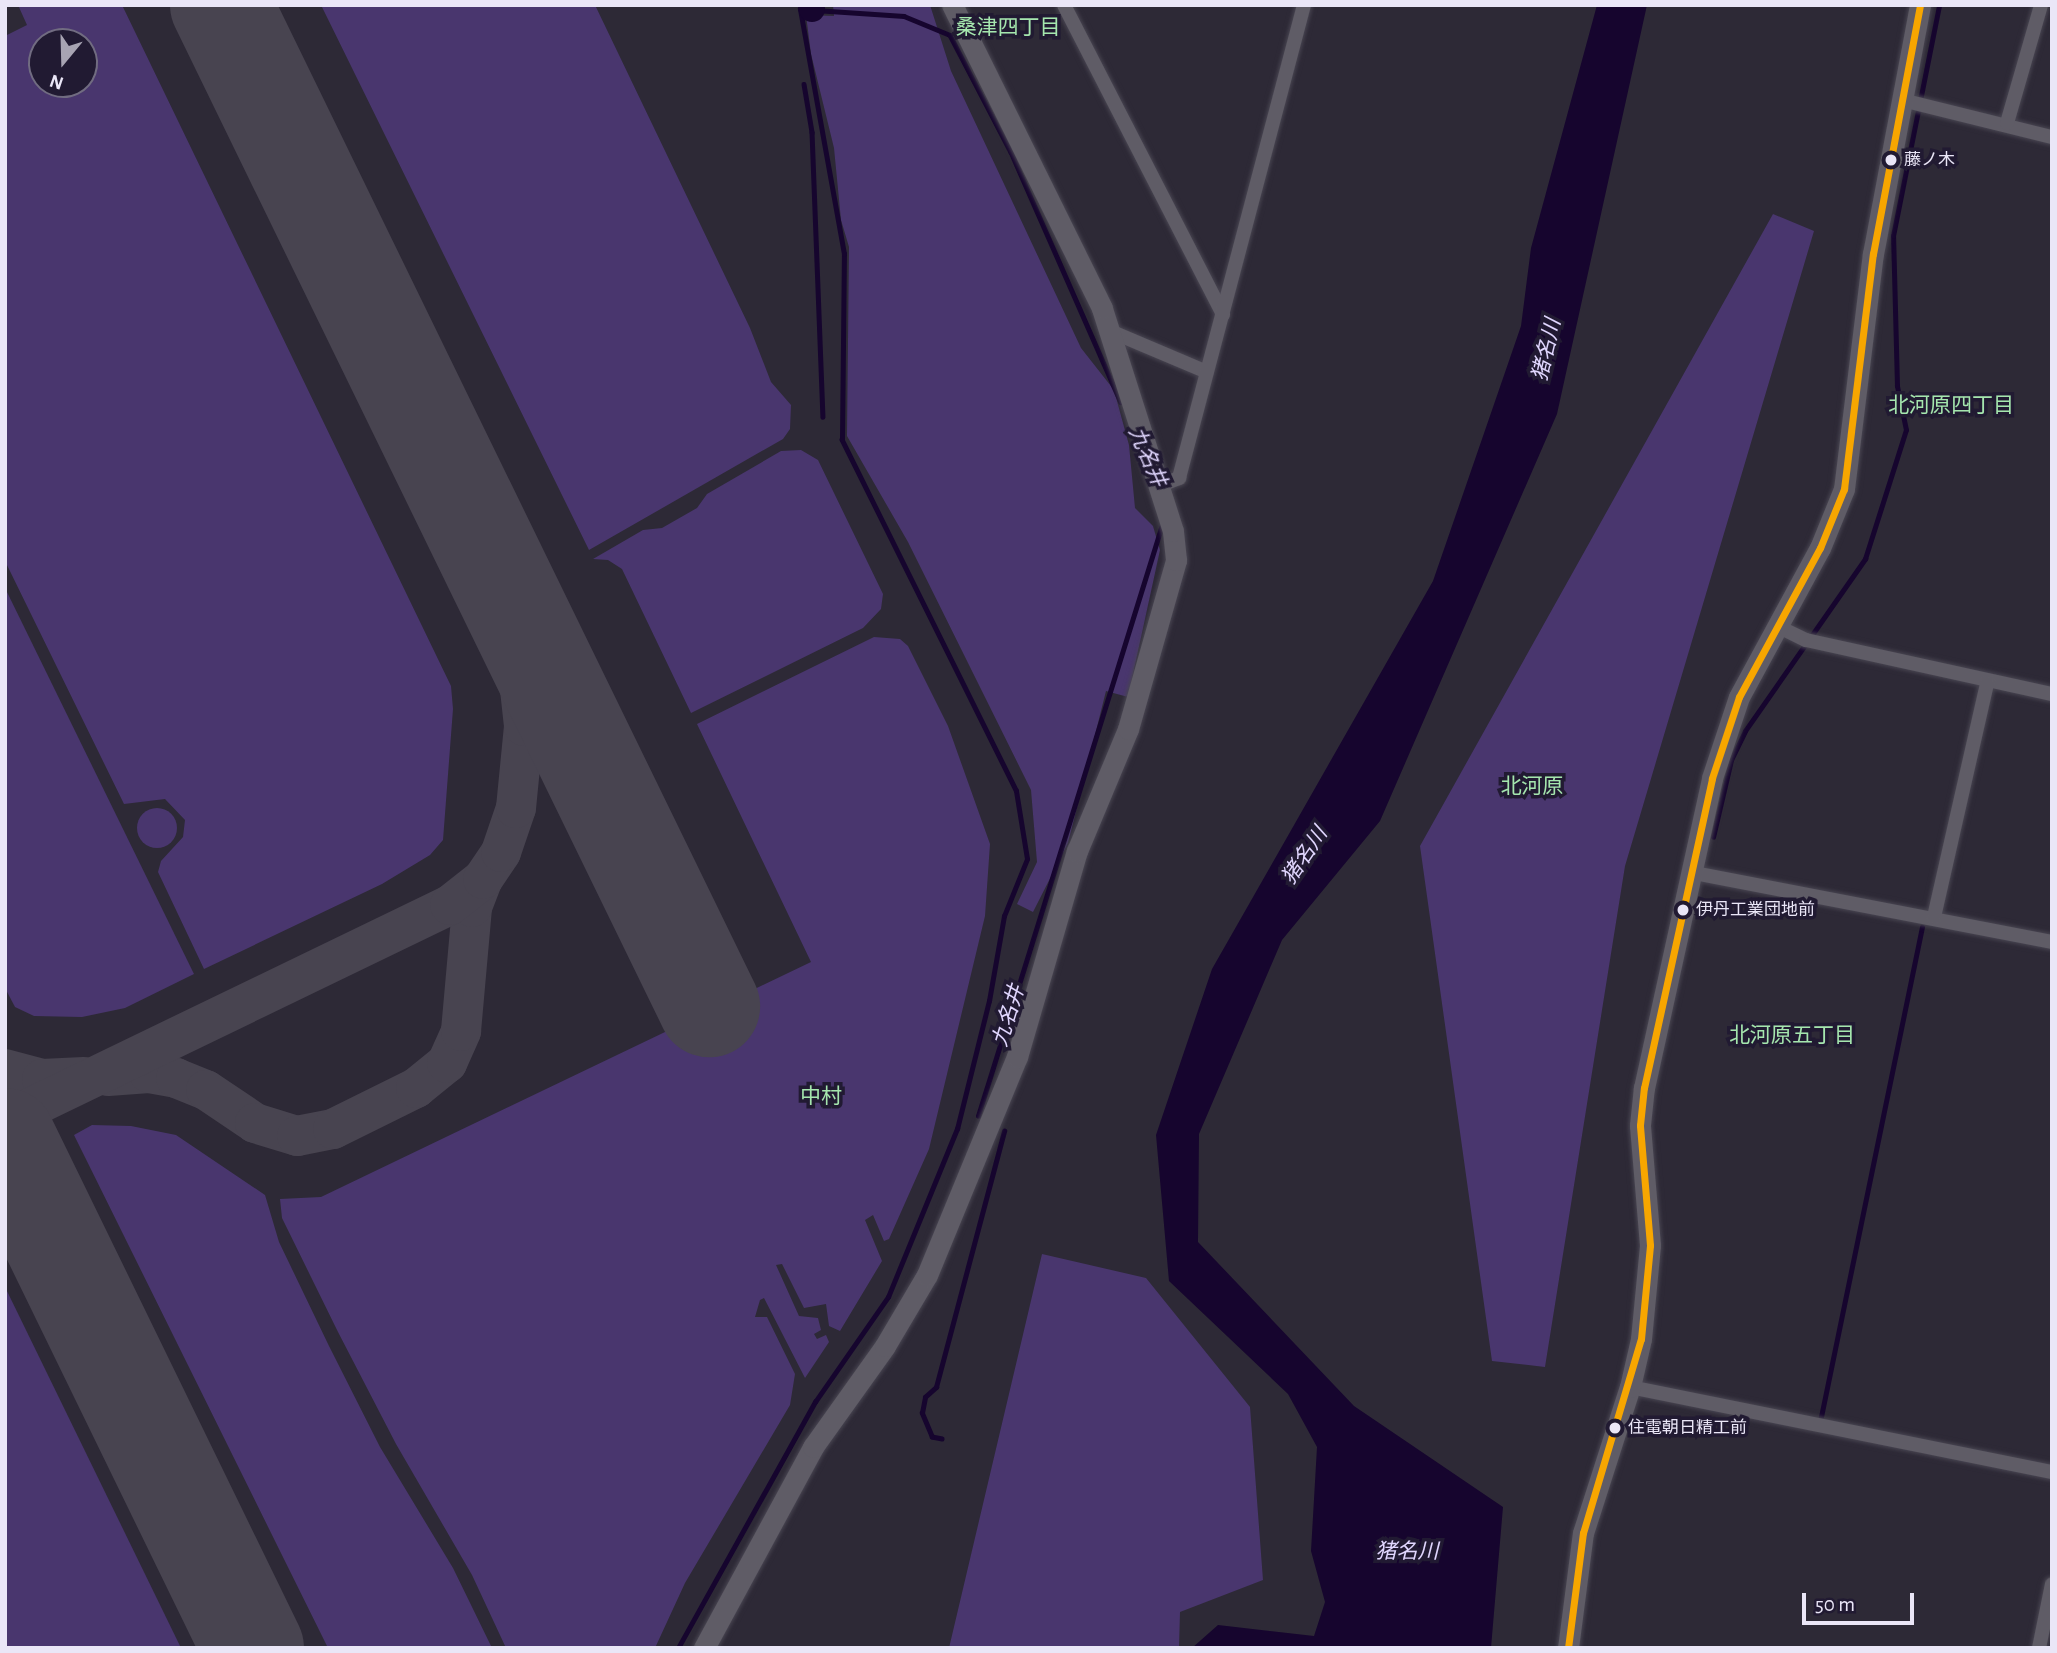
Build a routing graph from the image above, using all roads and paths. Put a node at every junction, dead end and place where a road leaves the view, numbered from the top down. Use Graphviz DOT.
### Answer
graph roads {
  1 [pos="951,5"];
  2 [pos="1064,5"];
  3 [pos="1304,5"];
  4 [pos="1920,5"];
  5 [pos="2041,5"];
  6 [pos="1902,100"];
  7 [pos="2007,123"];
  8 [pos="2052,137"];
  9 [pos="1223,315"];
  10 [pos="1110,331"];
  11 [pos="1208,372"];
  12 [pos="1159,486"];
  13 [pos="1779,627"];
  14 [pos="1987,683"];
  15 [pos="2052,694"];
  16 [pos="1694,873"];
  17 [pos="1934,917"];
  18 [pos="2052,942"];
  19 [pos="1630,1387"];
  20 [pos="2052,1472"];
  21 [pos="2052,1584"];
  22 [pos="704,1648"];
  23 [pos="1568,1648"];
  24 [pos="2039,1648"];
  1 -- 10 [label="street"];
  2 -- 9 [label="street"];
  3 -- 9 [label="street"];
  4 -- 6 [label="street"];
  5 -- 7 [label="street"];
  6 -- 7 [label="street"];
  6 -- 13 [label="street"];
  7 -- 8 [label="street"];
  9 -- 11 [label="street"];
  10 -- 11 [label="street"];
  10 -- 12 [label="street"];
  11 -- 12 [label="street"];
  12 -- 22 [label="street"];
  13 -- 14 [label="street"];
  13 -- 16 [label="street"];
  14 -- 15 [label="street"];
  14 -- 17 [label="street"];
  16 -- 17 [label="street"];
  16 -- 19 [label="street"];
  17 -- 18 [label="street"];
  19 -- 20 [label="street"];
  19 -- 23 [label="street"];
  21 -- 24 [label="street"];
}
